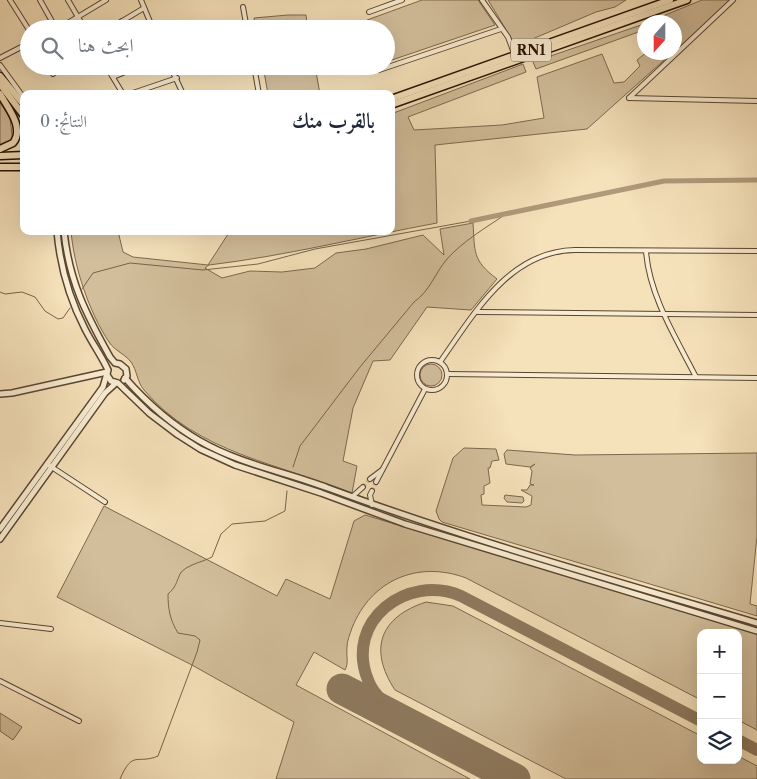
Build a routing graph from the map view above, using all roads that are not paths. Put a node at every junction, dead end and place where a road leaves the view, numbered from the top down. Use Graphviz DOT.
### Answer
graph roads {
  1 [pos="10,0"];
  2 [pos="40,0"];
  3 [pos="68,0"];
  4 [pos="94,0"];
  5 [pos="106,0"];
  6 [pos="140,0"];
  7 [pos="402,0"];
  8 [pos="482,0"];
  9 [pos="670,0"];
  10 [pos="686,0"];
  11 [pos="733,0"];
  12 [pos="97,5"];
  13 [pos="244,6"];
  14 [pos="144,8"];
  15 [pos="369,12"];
  16 [pos="78,17"];
  17 [pos="23,20"];
  18 [pos="51,20"];
  19 [pos="73,20"];
  20 [pos="80,20"];
  21 [pos="124,20"];
  22 [pos="149,20"];
  23 [pos="246,20"];
  24 [pos="501,29"];
  25 [pos="20,48"];
  26 [pos="515,56"];
  27 [pos="0,58"];
  28 [pos="0,65"];
  29 [pos="395,65"];
  30 [pos="118,75"];
  31 [pos="174,75"];
  32 [pos="256,75"];
  33 [pos="0,76"];
  34 [pos="113,77"];
  35 [pos="176,78"];
  36 [pos="0,84"];
  37 [pos="120,90"];
  38 [pos="142,90"];
  39 [pos="181,90"];
  40 [pos="258,90"];
  41 [pos="20,92"];
  42 [pos="0,94"];
  43 [pos="395,98"];
  44 [pos="20,100"];
  45 [pos="757,101"];
  46 [pos="395,104"];
  47 [pos="20,111"];
  48 [pos="0,149"];
  49 [pos="20,155"];
  50 [pos="0,156"];
  51 [pos="0,167"];
  52 [pos="20,167"];
  53 [pos="57,235"];
  54 [pos="65,235"];
  55 [pos="646,251"];
  56 [pos="757,251"];
  57 [pos="477,312"];
  58 [pos="665,314"];
  59 [pos="757,315"];
  60 [pos="440,362"];
  61 [pos="115,363"];
  62 [pos="108,372"];
  63 [pos="447,374"];
  64 [pos="696,377"];
  65 [pos="126,378"];
  66 [pos="757,378"];
  67 [pos="117,383"];
  68 [pos="425,388"];
  69 [pos="0,394"];
  70 [pos="49,466"];
  71 [pos="382,470"];
  72 [pos="370,479"];
  73 [pos="376,482"];
  74 [pos="364,487"];
  75 [pos="352,497"];
  76 [pos="359,500"];
  77 [pos="105,502"];
  78 [pos="372,505"];
  79 [pos="425,523"];
  80 [pos="432,525"];
  81 [pos="0,529"];
  82 [pos="423,530"];
  83 [pos="431,532"];
  84 [pos="0,539"];
  85 [pos="0,623"];
  86 [pos="757,623"];
  87 [pos="51,629"];
  88 [pos="757,631"];
  89 [pos="0,681"];
  90 [pos="79,721"];
  1 -- 17 [label="street"];
  2 -- 18 [label="street"];
  3 -- 16 [label="street"];
  4 -- 12 [label="street"];
  5 -- 12 [label="street"];
  6 -- 14 [label="street"];
  7 -- 15 [label="street"];
  8 -- 24 [label="street"];
  9 -- 26 [label="highway, RN1"];
  10 -- 46 [label="highway, RN1"];
  11 -- 45 [label="street"];
  12 -- 16 [label="street"];
  13 -- 23 [label="street"];
  14 -- 21 [label="street"];
  14 -- 22 [label="street"];
  16 -- 19 [label="street"];
  16 -- 20 [label="street"];
  24 -- 26 [label="street"];
  24 -- 29 [label="street"];
  25 -- 27 [label="street"];
  26 -- 43 [label="highway, RN1"];
  28 -- 41 [label="street"];
  30 -- 34 [label="street"];
  31 -- 35 [label="street"];
  32 -- 40 [label="street"];
  33 -- 44 [label="highway"];
  34 -- 37 [label="street"];
  35 -- 38 [label="street"];
  35 -- 39 [label="street"];
  36 -- 47 [label="highway"];
  42 -- 48 [label="highway"];
  49 -- 50 [label="highway"];
  51 -- 52 [label="highway"];
  53 -- 62 [label="street"];
  54 -- 61 [label="street"];
  55 -- 56 [label="street"];
  55 -- 57 [label="street"];
  55 -- 58 [label="street"];
  57 -- 58 [label="street"];
  57 -- 60 [label="street"];
  58 -- 59 [label="street"];
  58 -- 64 [label="street"];
  60 -- 63 [label="street"];
  60 -- 68 [label="street"];
  61 -- 62 [label="street"];
  61 -- 65 [label="street"];
  62 -- 67 [label="street"];
  62 -- 69 [label="street"];
  62 -- 70 [label="street"];
  63 -- 64 [label="street"];
  63 -- 68 [label="street"];
  64 -- 66 [label="street"];
  65 -- 67 [label="street"];
  65 -- 75 [label="street"];
  67 -- 70 [label="street"];
  67 -- 82 [label="street"];
  68 -- 71 [label="street"];
  70 -- 77 [label="street"];
  70 -- 81 [label="street"];
  70 -- 84 [label="street"];
  71 -- 72 [label="street"];
  71 -- 73 [label="street"];
  74 -- 75 [label="street"];
  75 -- 76 [label="street"];
  76 -- 78 [label="street"];
  76 -- 78 [label="street"];
  78 -- 79 [label="street"];
  79 -- 80 [label="street"];
  79 -- 82 [label="street"];
  80 -- 83 [label="street"];
  80 -- 86 [label="street"];
  82 -- 83 [label="street"];
  83 -- 88 [label="street"];
  85 -- 87 [label="street"];
  89 -- 90 [label="street"];
}
